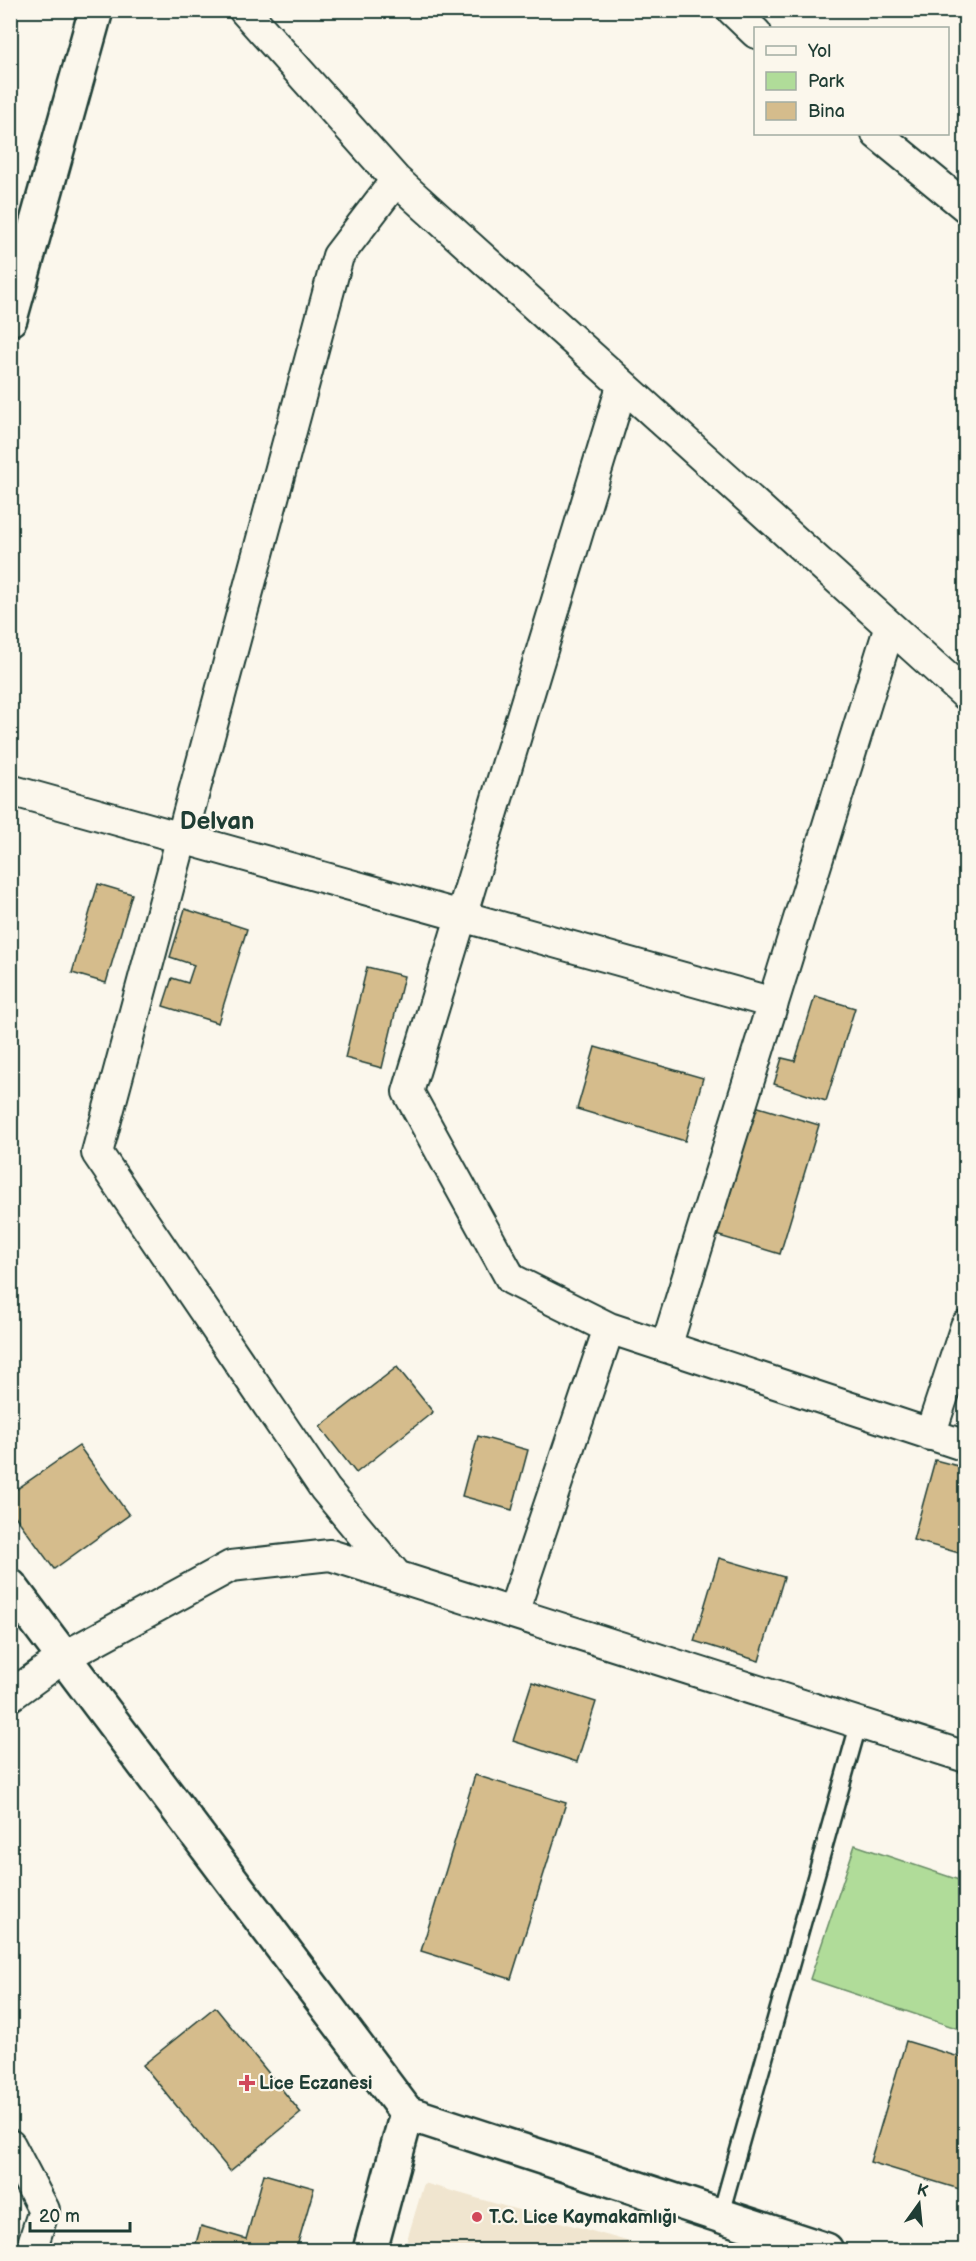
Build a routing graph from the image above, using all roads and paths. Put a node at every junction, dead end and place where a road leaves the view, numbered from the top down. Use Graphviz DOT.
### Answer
graph roads {
  1 [pos="96,10"];
  2 [pos="244,10"];
  3 [pos="732,10"];
  4 [pos="754,31"];
  5 [pos="878,135"];
  6 [pos="396,180"];
  7 [pos="966,207"];
  8 [pos="10,319"];
  9 [pos="622,386"];
  10 [pos="889,628"];
  11 [pos="966,695"];
  12 [pos="10,790"];
  13 [pos="182,836"];
  14 [pos="462,915"];
  15 [pos="773,1003"];
  16 [pos="966,1326"];
  17 [pos="609,1328"];
  18 [pos="666,1347"];
  19 [pos="930,1435"];
  20 [pos="966,1446"];
  21 [pos="397,1576"];
  22 [pos="10,1586"];
  23 [pos="513,1613"];
  24 [pos="64,1657"];
  25 [pos="10,1696"];
  26 [pos="859,1723"];
  27 [pos="966,1757"];
  28 [pos="407,2113"];
  29 [pos="10,2145"];
  30 [pos="720,2216"];
  31 [pos="31,2250"];
  32 [pos="370,2250"];
  33 [pos="826,2250"];
  1 -- 8 [label="street"];
  2 -- 6 [label="street"];
  3 -- 4 [label="street"];
  5 -- 7 [label="street"];
  6 -- 9 [label="street"];
  6 -- 13 [label="street"];
  9 -- 10 [label="street"];
  9 -- 14 [label="street"];
  10 -- 11 [label="street"];
  10 -- 15 [label="street"];
  12 -- 13 [label="street"];
  13 -- 14 [label="street"];
  13 -- 21 [label="street"];
  14 -- 15 [label="street"];
  14 -- 17 [label="street"];
  15 -- 18 [label="street"];
  16 -- 19 [label="street"];
  17 -- 18 [label="street"];
  17 -- 23 [label="street"];
  18 -- 19 [label="street"];
  19 -- 20 [label="street"];
  21 -- 23 [label="street"];
  21 -- 24 [label="street"];
  22 -- 24 [label="street"];
  23 -- 26 [label="street"];
  24 -- 25 [label="street"];
  24 -- 28 [label="street"];
  26 -- 27 [label="street"];
  26 -- 30 [label="lane"];
  28 -- 30 [label="street"];
  28 -- 32 [label="street"];
  29 -- 31 [label="street"];
  30 -- 33 [label="street"];
}
